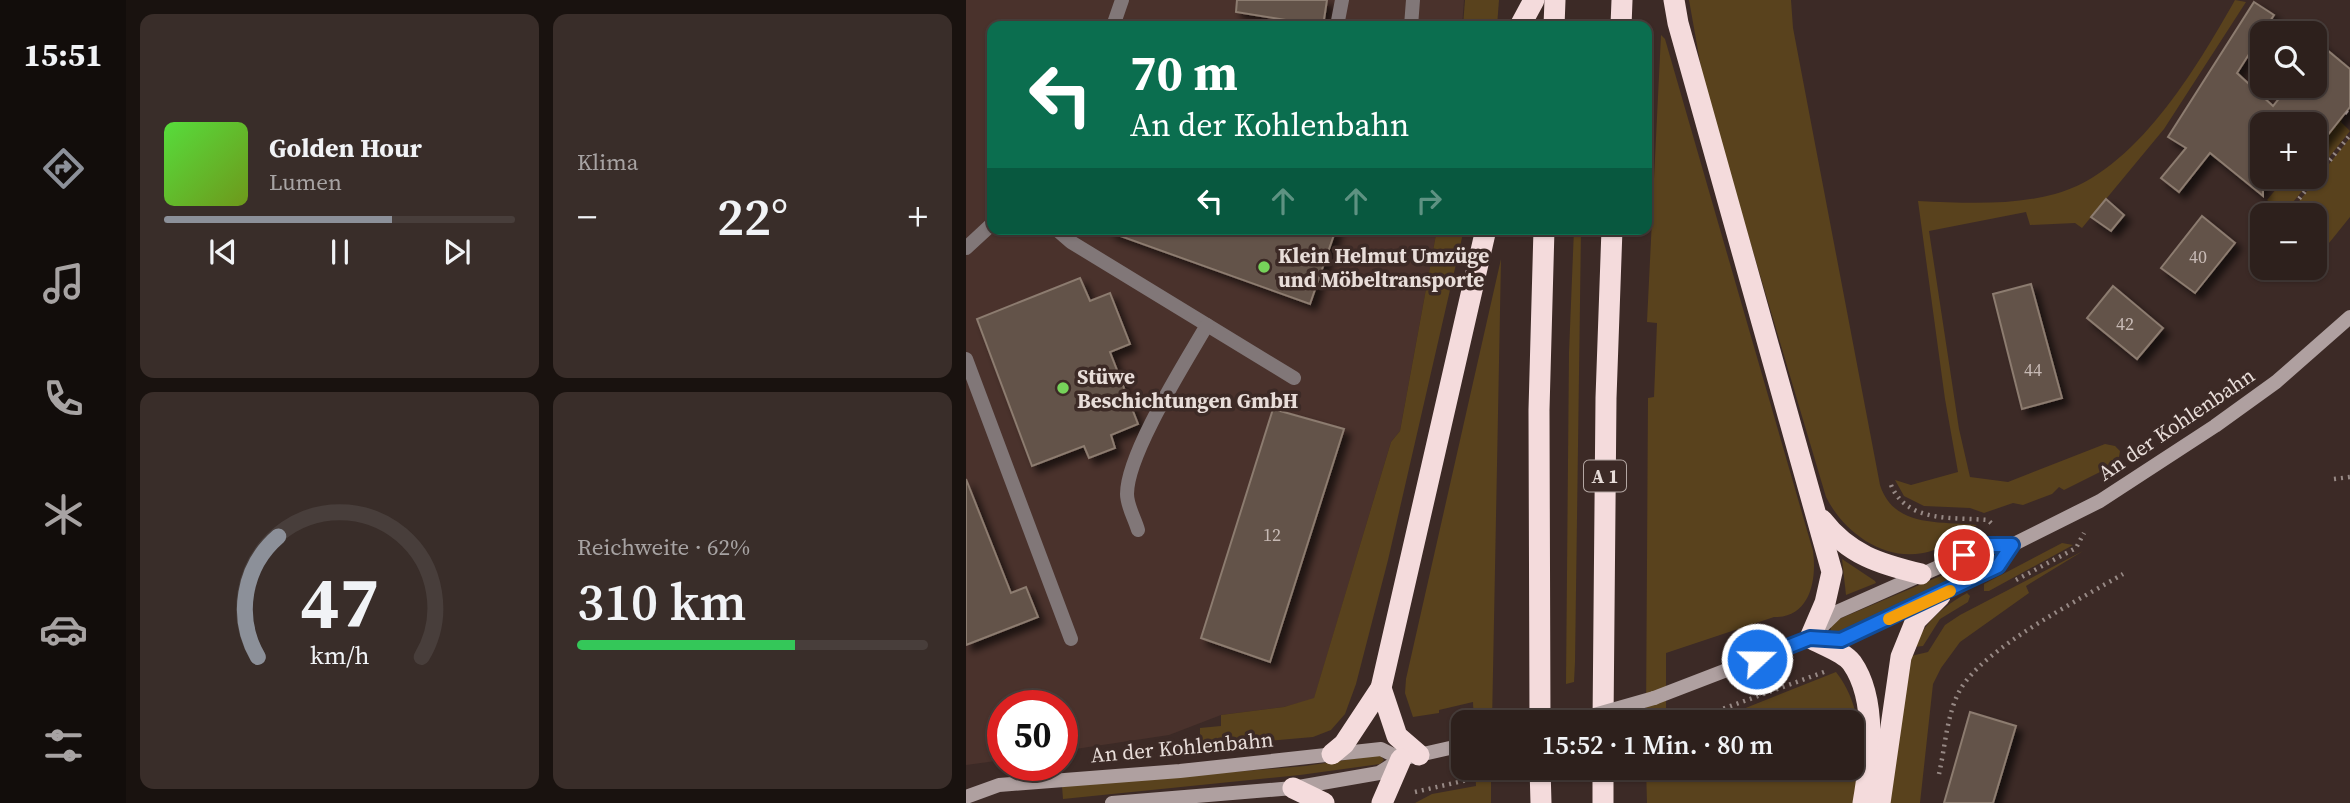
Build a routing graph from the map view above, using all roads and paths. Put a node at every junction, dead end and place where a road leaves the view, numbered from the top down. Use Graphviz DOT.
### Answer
graph roads {
  1 [pos="1122,0"];
  2 [pos="1342,0"];
  3 [pos="1413,0"];
  4 [pos="1534,0"];
  5 [pos="1555,0"];
  6 [pos="1622,0"];
  7 [pos="1674,0"];
  8 [pos="1115,21"];
  9 [pos="1339,21"];
  10 [pos="1411,21"];
  11 [pos="1523,21"];
  12 [pos="1554,21"];
  13 [pos="1620,21"];
  14 [pos="2350,135"];
  15 [pos="2327,164"];
  16 [pos="2307,189"];
  17 [pos="2296,203"];
  18 [pos="987,229"];
  19 [pos="1063,235"];
  20 [pos="1485,235"];
  21 [pos="1544,235"];
  22 [pos="1612,235"];
  23 [pos="966,248"];
  24 [pos="2350,317"];
  25 [pos="1207,325"];
  26 [pos="966,359"];
  27 [pos="1294,378"];
  28 [pos="2350,477"];
  29 [pos="2334,479"];
  30 [pos="1891,485"];
  31 [pos="1817,513"];
  32 [pos="1138,530"];
  33 [pos="2012,545"];
  34 [pos="2123,574"];
  35 [pos="1921,575"];
  36 [pos="1940,596"];
  37 [pos="1810,638"];
  38 [pos="1071,639"];
  39 [pos="1381,688"];
  40 [pos="1540,710"];
  41 [pos="1604,710"];
  42 [pos="1612,710"];
  43 [pos="1451,748"];
  44 [pos="1332,754"];
  45 [pos="1410,757"];
  46 [pos="1939,774"];
  47 [pos="1461,780"];
  48 [pos="1541,780"];
  49 [pos="1603,780"];
  50 [pos="1293,788"];
  51 [pos="966,797"];
  52 [pos="1408,797"];
  53 [pos="1112,803"];
  54 [pos="1324,803"];
  55 [pos="1382,803"];
  56 [pos="1541,803"];
  57 [pos="1603,803"];
  58 [pos="1863,803"];
  59 [pos="1880,803"];
  1 -- 8 [label="street"];
  2 -- 9 [label="street"];
  3 -- 10 [label="street"];
  4 -- 11 [label="highway"];
  5 -- 12 [label="highway"];
  6 -- 13 [label="highway"];
  7 -- 31 [label="highway"];
  14 -- 15 [label="path"];
  16 -- 17 [label="path"];
  18 -- 23 [label="street"];
  19 -- 25 [label="street"];
  20 -- 39 [label="highway"];
  21 -- 40 [label="highway"];
  22 -- 41 [label="highway, A 1"];
  24 -- 33 [label="main road, An der Kohlenbahn"];
  25 -- 27 [label="street"];
  25 -- 32 [label="street"];
  26 -- 38 [label="street"];
  28 -- 29 [label="path"];
  30 -- 33 [label="path"];
  31 -- 35 [label="highway"];
  31 -- 37 [label="highway"];
  33 -- 35 [label="main road, An der Kohlenbahn"];
  33 -- 36 [label="main road, An der Kohlenbahn"];
  34 -- 46 [label="path"];
  35 -- 37 [label="main road, An der Kohlenbahn"];
  36 -- 37 [label="main road, An der Kohlenbahn"];
  36 -- 59 [label="highway"];
  37 -- 42 [label="main road, An der Kohlenbahn, bridge"];
  37 -- 58 [label="highway"];
  39 -- 44 [label="highway"];
  39 -- 45 [label="highway"];
  43 -- 45 [label="main road, An der Kohlenbahn"];
  44 -- 45 [label="main road, An der Kohlenbahn"];
  44 -- 51 [label="main road, An der Kohlenbahn"];
  45 -- 50 [label="main road, An der Kohlenbahn"];
  45 -- 55 [label="highway"];
  47 -- 52 [label="path"];
  48 -- 56 [label="highway"];
  49 -- 57 [label="highway"];
  50 -- 53 [label="main road, An der Kohlenbahn"];
  50 -- 54 [label="highway"];
}
